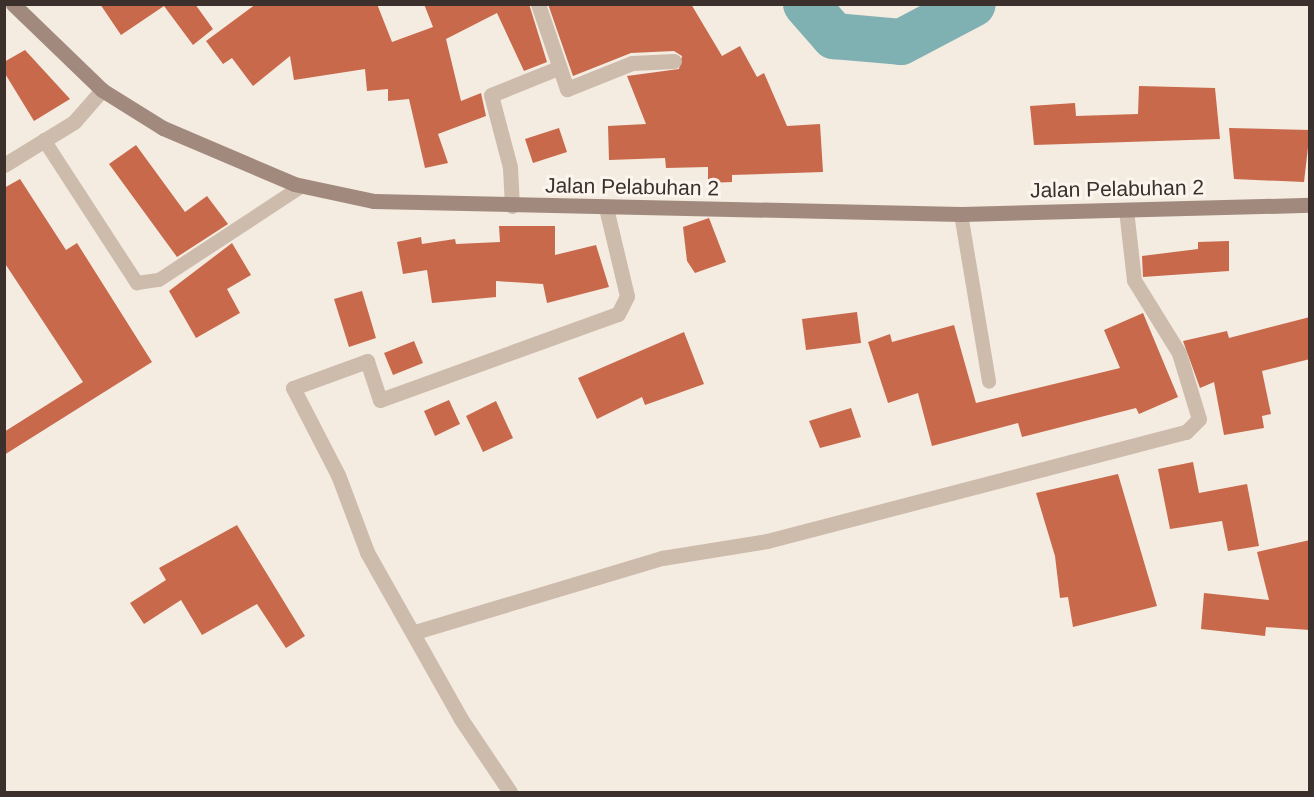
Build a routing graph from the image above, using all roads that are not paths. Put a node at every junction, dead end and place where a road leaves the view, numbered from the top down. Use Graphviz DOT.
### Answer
graph roads {
  1 [pos="13,4"];
  2 [pos="538,4"];
  3 [pos="674,61"];
  4 [pos="558,69"];
  5 [pos="102,90"];
  6 [pos="44,140"];
  7 [pos="4,165"];
  8 [pos="302,186"];
  9 [pos="1310,205"];
  10 [pos="512,206"];
  11 [pos="606,208"];
  12 [pos="1126,210"];
  13 [pos="961,214"];
  14 [pos="989,382"];
  15 [pos="415,632"];
  16 [pos="510,792"];
  1 -- 5 [label="main road, Jalan Pelabuhan 2"];
  2 -- 4 [label="street"];
  3 -- 4 [label="street"];
  4 -- 10 [label="street"];
  5 -- 6 [label="street"];
  5 -- 8 [label="main road, Jalan Pelabuhan 2"];
  6 -- 7 [label="street"];
  6 -- 8 [label="lane"];
  8 -- 10 [label="main road, Jalan Pelabuhan 2"];
  9 -- 12 [label="main road, Jalan Pelabuhan 2"];
  10 -- 11 [label="main road, Jalan Pelabuhan 2"];
  11 -- 13 [label="main road, Jalan Pelabuhan 2"];
  11 -- 15 [label="street"];
  12 -- 13 [label="main road, Jalan Pelabuhan 2"];
  12 -- 15 [label="street"];
  13 -- 14 [label="lane"];
  15 -- 16 [label="street"];
}
